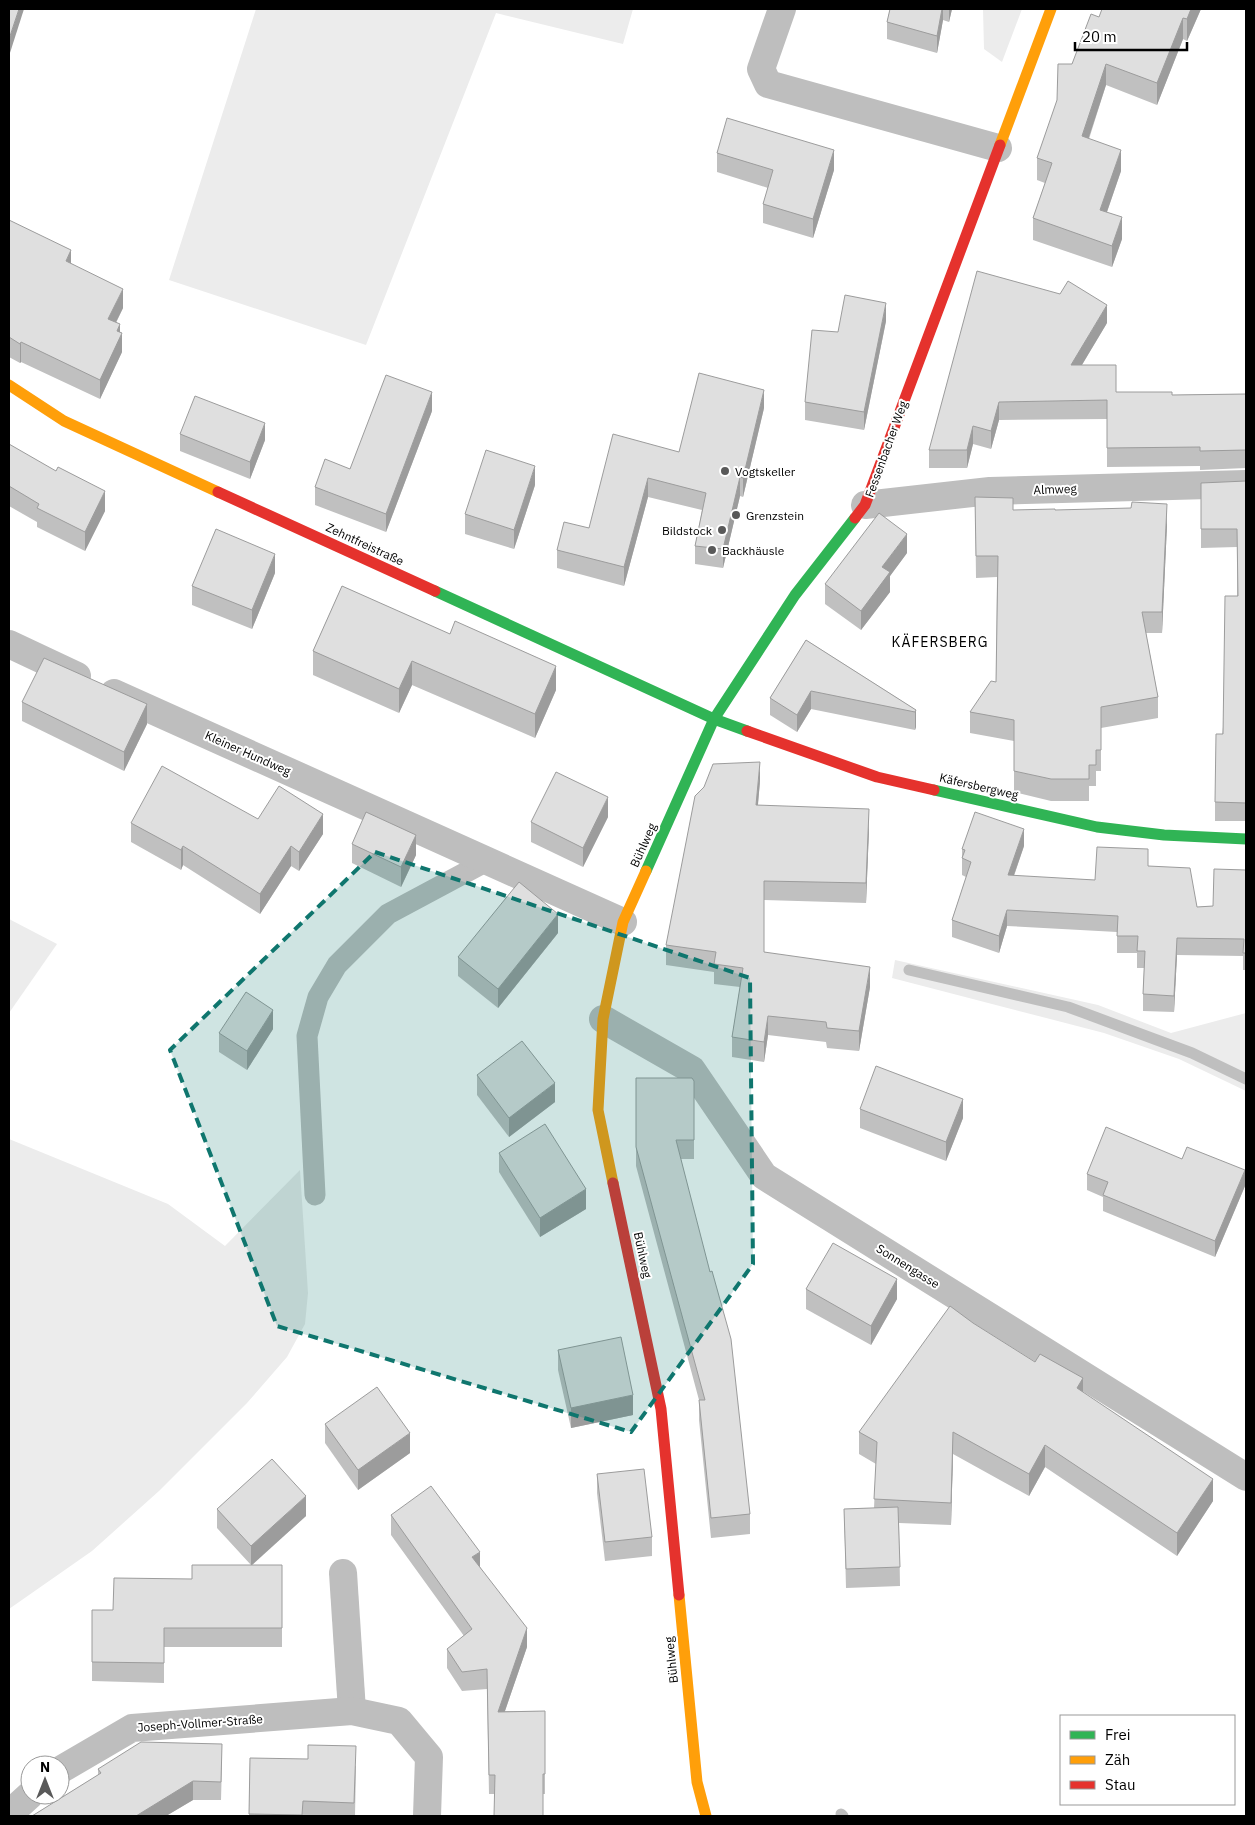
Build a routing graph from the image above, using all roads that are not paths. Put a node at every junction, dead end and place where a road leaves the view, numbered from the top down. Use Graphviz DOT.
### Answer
graph roads {
  1 [pos="782,9"];
  2 [pos="1051,9"];
  3 [pos="998,148"];
  4 [pos="9,385"];
  5 [pos="1246,484"];
  6 [pos="864,505"];
  7 [pos="9,644"];
  8 [pos="714,719"];
  9 [pos="1246,839"];
  10 [pos="488,861"];
  11 [pos="623,922"];
  12 [pos="604,1019"];
  13 [pos="315,1196"];
  14 [pos="1246,1477"];
  15 [pos="343,1573"];
  16 [pos="352,1711"];
  17 [pos="70,1764"];
  18 [pos="20,1804"];
  19 [pos="9,1814"];
  20 [pos="427,1816"];
  21 [pos="706,1816"];
  1 -- 3 [label="street"];
  2 -- 3 [label="street, Fessenbacher Weg"];
  3 -- 6 [label="street, Fessenbacher Weg"];
  4 -- 8 [label="street, Zehntfreistraße"];
  5 -- 6 [label="street, Almweg"];
  6 -- 8 [label="street, Fessenbacher Weg"];
  7 -- 10 [label="street, Kleiner Hundweg"];
  8 -- 9 [label="street, Käfersbergweg"];
  8 -- 11 [label="street, Bühlweg"];
  10 -- 11 [label="street, Kleiner Hundweg"];
  10 -- 13 [label="lane"];
  11 -- 12 [label="street, Bühlweg"];
  12 -- 14 [label="street, Sonnengasse"];
  12 -- 21 [label="street, Bühlweg"];
  15 -- 16 [label="street"];
  16 -- 17 [label="street, Joseph-Vollmer-Straße"];
  16 -- 20 [label="street, Joseph-Vollmer-Straße"];
  18 -- 19 [label="street"];
}
